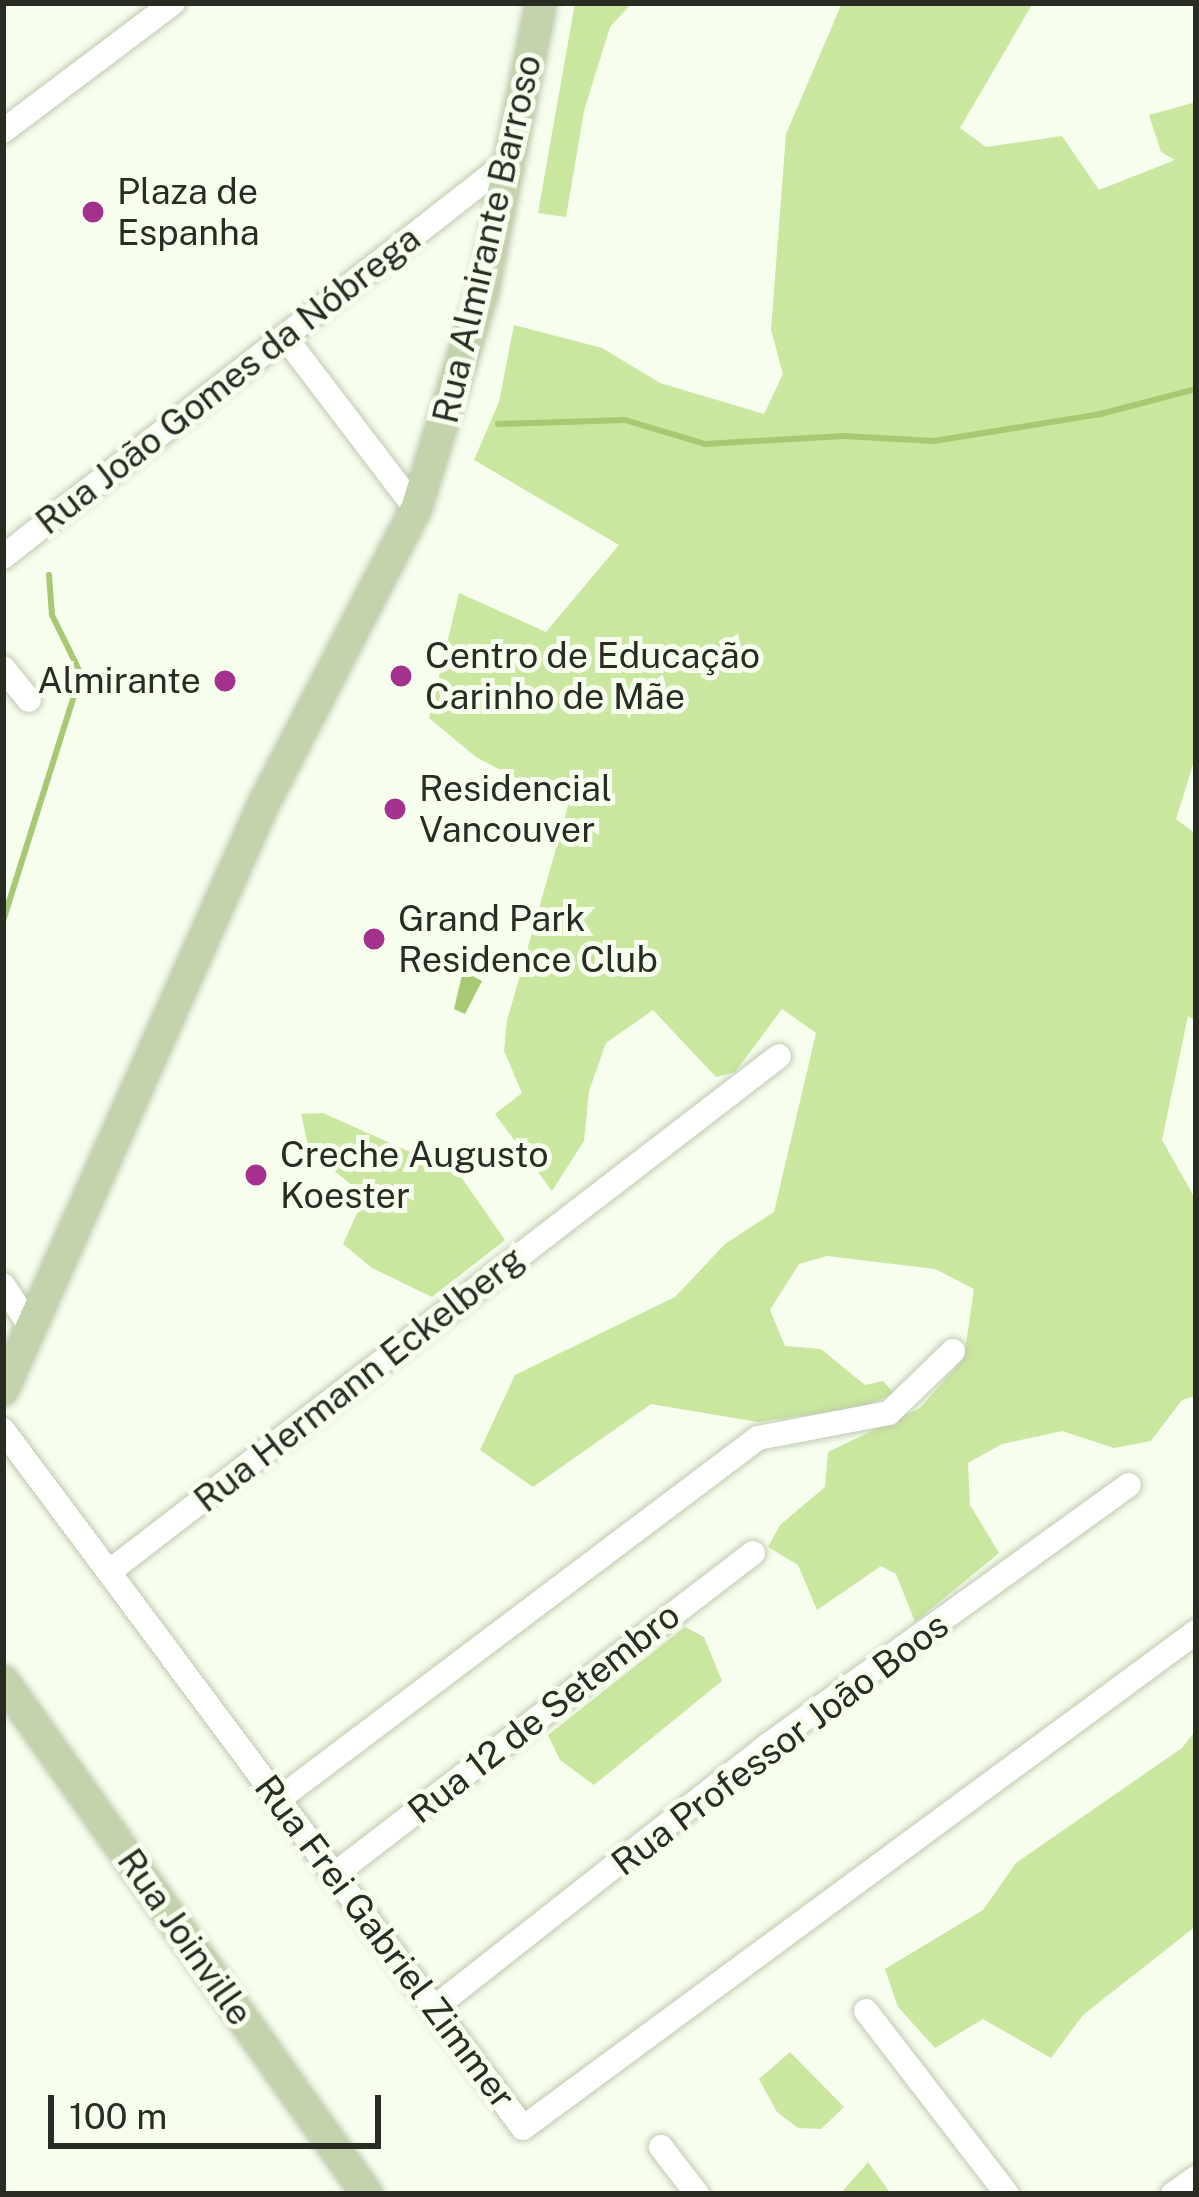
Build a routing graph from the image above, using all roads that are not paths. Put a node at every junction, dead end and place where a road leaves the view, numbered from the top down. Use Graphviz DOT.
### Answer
graph roads {
  1 [pos="173,3"];
  2 [pos="541,3"];
  3 [pos="3,131"];
  4 [pos="510,160"];
  5 [pos="285,337"];
  6 [pos="416,509"];
  7 [pos="3,556"];
  8 [pos="3,668"];
  9 [pos="29,700"];
  10 [pos="779,1055"];
  11 [pos="3,1285"];
  12 [pos="32,1329"];
  13 [pos="953,1351"];
  14 [pos="3,1390"];
  15 [pos="3,1430"];
  16 [pos="1129,1485"];
  17 [pos="753,1552"];
  18 [pos="110,1571"];
  19 [pos="1196,1632"];
  20 [pos="3,1681"];
  21 [pos="279,1799"];
  22 [pos="334,1874"];
  23 [pos="434,2008"];
  24 [pos="866,2011"];
  25 [pos="661,2147"];
  26 [pos="1196,2178"];
  27 [pos="359,2191"];
  28 [pos="697,2194"];
  29 [pos="1007,2194"];
  30 [pos="1173,2194"];
  1 -- 3 [label="street"];
  2 -- 4 [label="main road, Rua Almirante Barroso"];
  4 -- 5 [label="street, Rua João Gomes da Nóbrega"];
  4 -- 6 [label="main road, Rua Almirante Barroso"];
  5 -- 6 [label="street"];
  5 -- 7 [label="street, Rua João Gomes da Nóbrega"];
  6 -- 12 [label="main road, Rua Almirante Barroso"];
  8 -- 9 [label="street"];
  10 -- 18 [label="street, Rua Hermann Eckelberg"];
  11 -- 12 [label="street"];
  12 -- 14 [label="main road, Rua Almirante Barroso"];
  13 -- 21 [label="street"];
  15 -- 18 [label="street, Rua Frei Gabriel Zimmer"];
  16 -- 23 [label="street, Rua Professor João Boos"];
  17 -- 22 [label="street, Rua 12 de Setembro"];
  18 -- 21 [label="street, Rua Frei Gabriel Zimmer"];
  19 -- 23 [label="street, Rua Frei Gabriel Zimmer"];
  20 -- 27 [label="main road, Rua Joinville"];
  21 -- 22 [label="street, Rua Frei Gabriel Zimmer"];
  22 -- 23 [label="street, Rua Frei Gabriel Zimmer"];
  24 -- 29 [label="street"];
  25 -- 28 [label="street"];
  26 -- 30 [label="street"];
}
